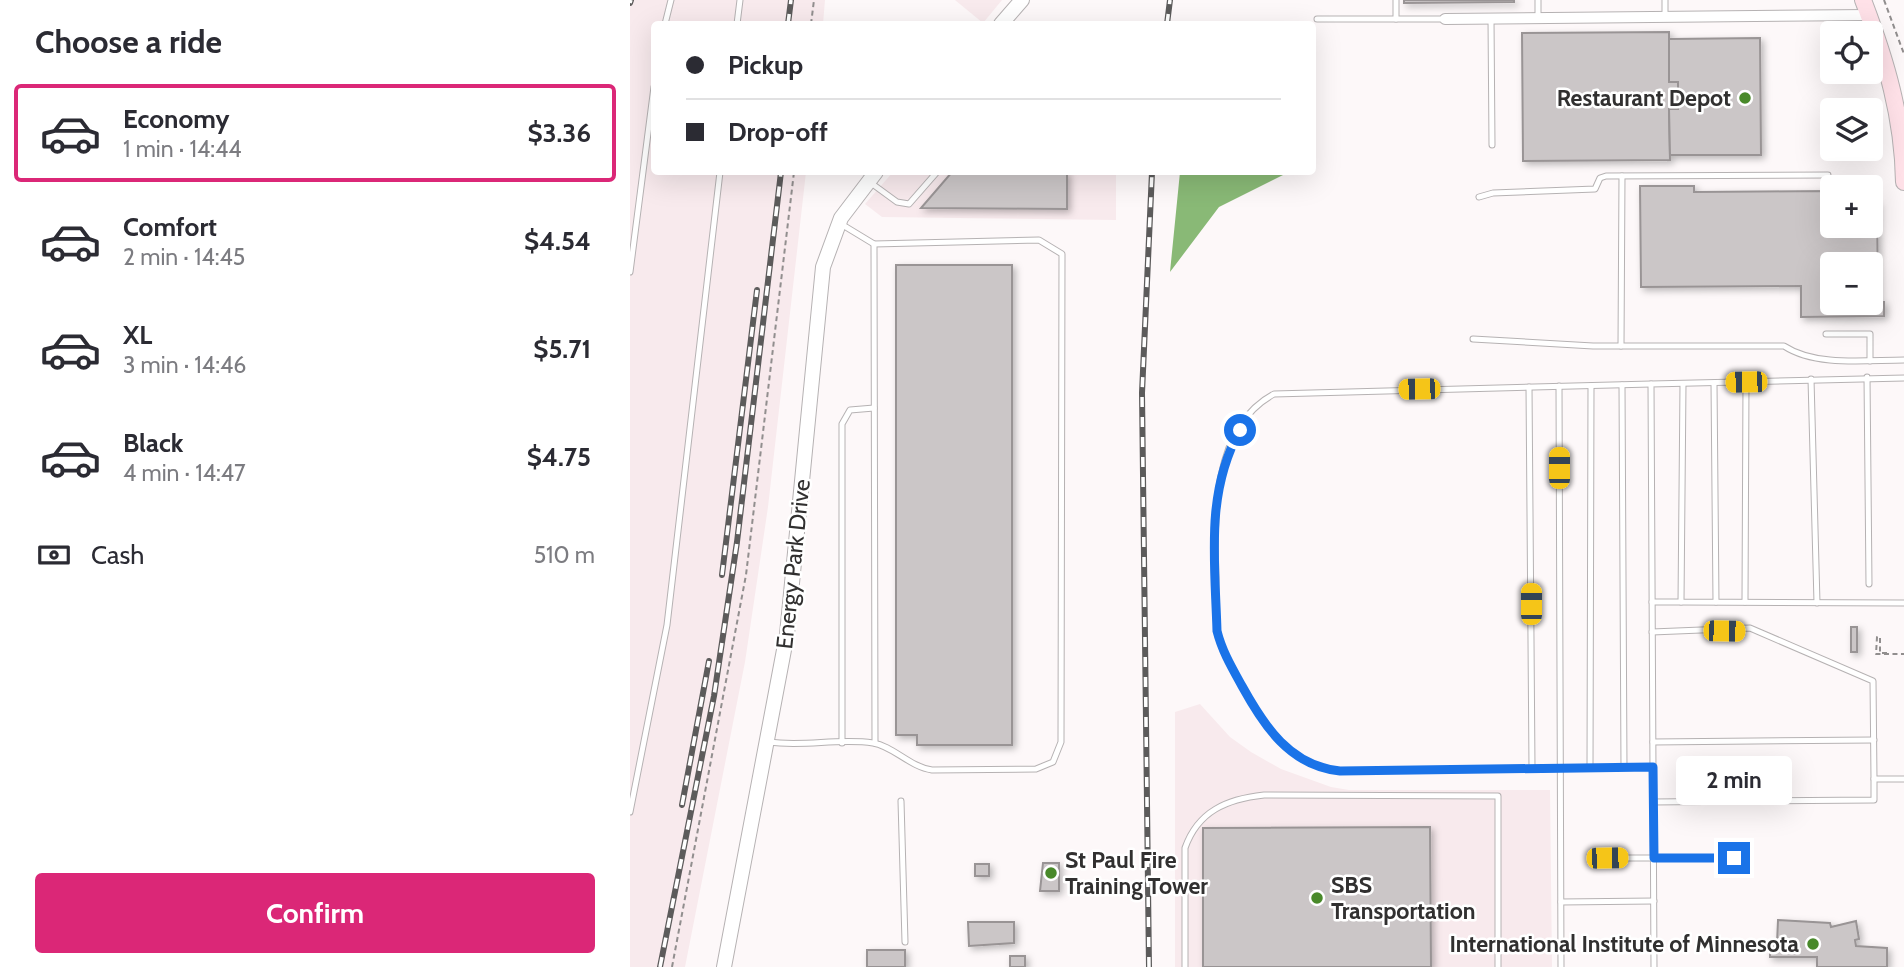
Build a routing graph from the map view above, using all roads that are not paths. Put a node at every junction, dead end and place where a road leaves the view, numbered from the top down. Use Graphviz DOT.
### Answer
graph roads {
  1 [pos="671,0"];
  2 [pos="740,0"];
  3 [pos="1022,0"];
  4 [pos="1396,0"];
  5 [pos="1538,0"];
  6 [pos="1665,0"];
  7 [pos="1866,8"];
  8 [pos="1538,18"];
  9 [pos="1665,18"];
  10 [pos="1317,19"];
  11 [pos="1396,19"];
  12 [pos="1445,19"];
  13 [pos="1491,19"];
  14 [pos="666,21"];
  15 [pos="737,21"];
  16 [pos="1004,21"];
  17 [pos="651,110"];
  18 [pos="1492,145"];
  19 [pos="720,175"];
  20 [pos="934,175"];
  21 [pos="872,176"];
  22 [pos="1622,176"];
  23 [pos="1820,176"];
  24 [pos="1904,182"];
  25 [pos="1479,197"];
  26 [pos="839,222"];
  27 [pos="874,244"];
  28 [pos="630,272"];
  29 [pos="1826,334"];
  30 [pos="1473,339"];
  31 [pos="1621,346"];
  32 [pos="1870,360"];
  33 [pos="1904,360"];
  34 [pos="1867,377"];
  35 [pos="1904,378"];
  36 [pos="1811,379"];
  37 [pos="1746,382"];
  38 [pos="1714,383"];
  39 [pos="1651,384"];
  40 [pos="1683,384"];
  41 [pos="1622,385"];
  42 [pos="1559,386"];
  43 [pos="1591,386"];
  44 [pos="1529,387"];
  45 [pos="874,408"];
  46 [pos="1869,584"];
  47 [pos="1652,602"];
  48 [pos="1681,602"];
  49 [pos="1716,602"];
  50 [pos="1745,603"];
  51 [pos="1817,603"];
  52 [pos="1904,603"];
  53 [pos="1652,632"];
  54 [pos="1874,740"];
  55 [pos="767,742"];
  56 [pos="1653,742"];
  57 [pos="842,743"];
  58 [pos="875,743"];
  59 [pos="1532,767"];
  60 [pos="1624,767"];
  61 [pos="1653,767"];
  62 [pos="1560,768"];
  63 [pos="1590,768"];
  64 [pos="1874,779"];
  65 [pos="1904,779"];
  66 [pos="901,801"];
  67 [pos="1653,802"];
  68 [pos="630,812"];
  69 [pos="1591,858"];
  70 [pos="1654,858"];
  71 [pos="1734,858"];
  72 [pos="1654,901"];
  73 [pos="1561,902"];
  74 [pos="905,942"];
  75 [pos="723,967"];
  76 [pos="1185,967"];
  77 [pos="1498,967"];
  78 [pos="1562,967"];
  79 [pos="1654,967"];
  1 -- 14 [label="lane"];
  2 -- 15 [label="lane"];
  3 -- 16 [label="street"];
  4 -- 11 [label="lane"];
  5 -- 8 [label="lane"];
  6 -- 9 [label="lane"];
  7 -- 9 [label="street"];
  7 -- 24 [label="main road"];
  8 -- 9 [label="street"];
  8 -- 13 [label="street"];
  10 -- 11 [label="lane"];
  11 -- 12 [label="lane"];
  12 -- 13 [label="street"];
  13 -- 18 [label="lane"];
  17 -- 28 [label="lane"];
  19 -- 68 [label="lane"];
  20 -- 21 [label="lane"];
  21 -- 26 [label="street, Energy Park Drive"];
  22 -- 23 [label="lane"];
  22 -- 25 [label="lane"];
  22 -- 31 [label="lane"];
  26 -- 27 [label="lane"];
  26 -- 55 [label="street, Energy Park Drive"];
  27 -- 45 [label="lane"];
  27 -- 58 [label="lane"];
  29 -- 32 [label="lane"];
  30 -- 31 [label="lane"];
  31 -- 32 [label="lane"];
  32 -- 33 [label="lane"];
  34 -- 35 [label="lane"];
  34 -- 36 [label="lane"];
  34 -- 46 [label="lane"];
  36 -- 37 [label="lane"];
  36 -- 51 [label="lane"];
  37 -- 38 [label="lane"];
  37 -- 50 [label="lane"];
  38 -- 40 [label="lane"];
  38 -- 49 [label="lane"];
  39 -- 40 [label="lane"];
  39 -- 41 [label="lane"];
  39 -- 47 [label="lane"];
  40 -- 48 [label="lane"];
  41 -- 43 [label="lane"];
  41 -- 60 [label="lane"];
  42 -- 43 [label="lane"];
  42 -- 44 [label="lane"];
  42 -- 62 [label="lane"];
  43 -- 63 [label="lane"];
  44 -- 59 [label="lane"];
  44 -- 59 [label="lane"];
  45 -- 57 [label="lane"];
  45 -- 58 [label="lane"];
  47 -- 48 [label="lane"];
  47 -- 53 [label="lane"];
  48 -- 49 [label="lane"];
  49 -- 50 [label="lane"];
  50 -- 51 [label="lane"];
  51 -- 52 [label="lane"];
  53 -- 54 [label="lane"];
  53 -- 56 [label="lane"];
  54 -- 56 [label="lane"];
  54 -- 64 [label="lane"];
  55 -- 57 [label="lane"];
  55 -- 75 [label="street, Energy Park Drive"];
  56 -- 61 [label="lane"];
  57 -- 58 [label="lane"];
  59 -- 62 [label="lane"];
  60 -- 61 [label="lane"];
  60 -- 63 [label="lane"];
  61 -- 67 [label="lane"];
  62 -- 63 [label="lane"];
  62 -- 73 [label="lane"];
  64 -- 65 [label="lane"];
  64 -- 67 [label="lane"];
  66 -- 74 [label="lane"];
  67 -- 70 [label="lane"];
  69 -- 70 [label="lane"];
  70 -- 71 [label="lane"];
  70 -- 72 [label="lane"];
  72 -- 73 [label="lane"];
  72 -- 79 [label="lane"];
  73 -- 78 [label="lane"];
  76 -- 77 [label="lane"];
}
